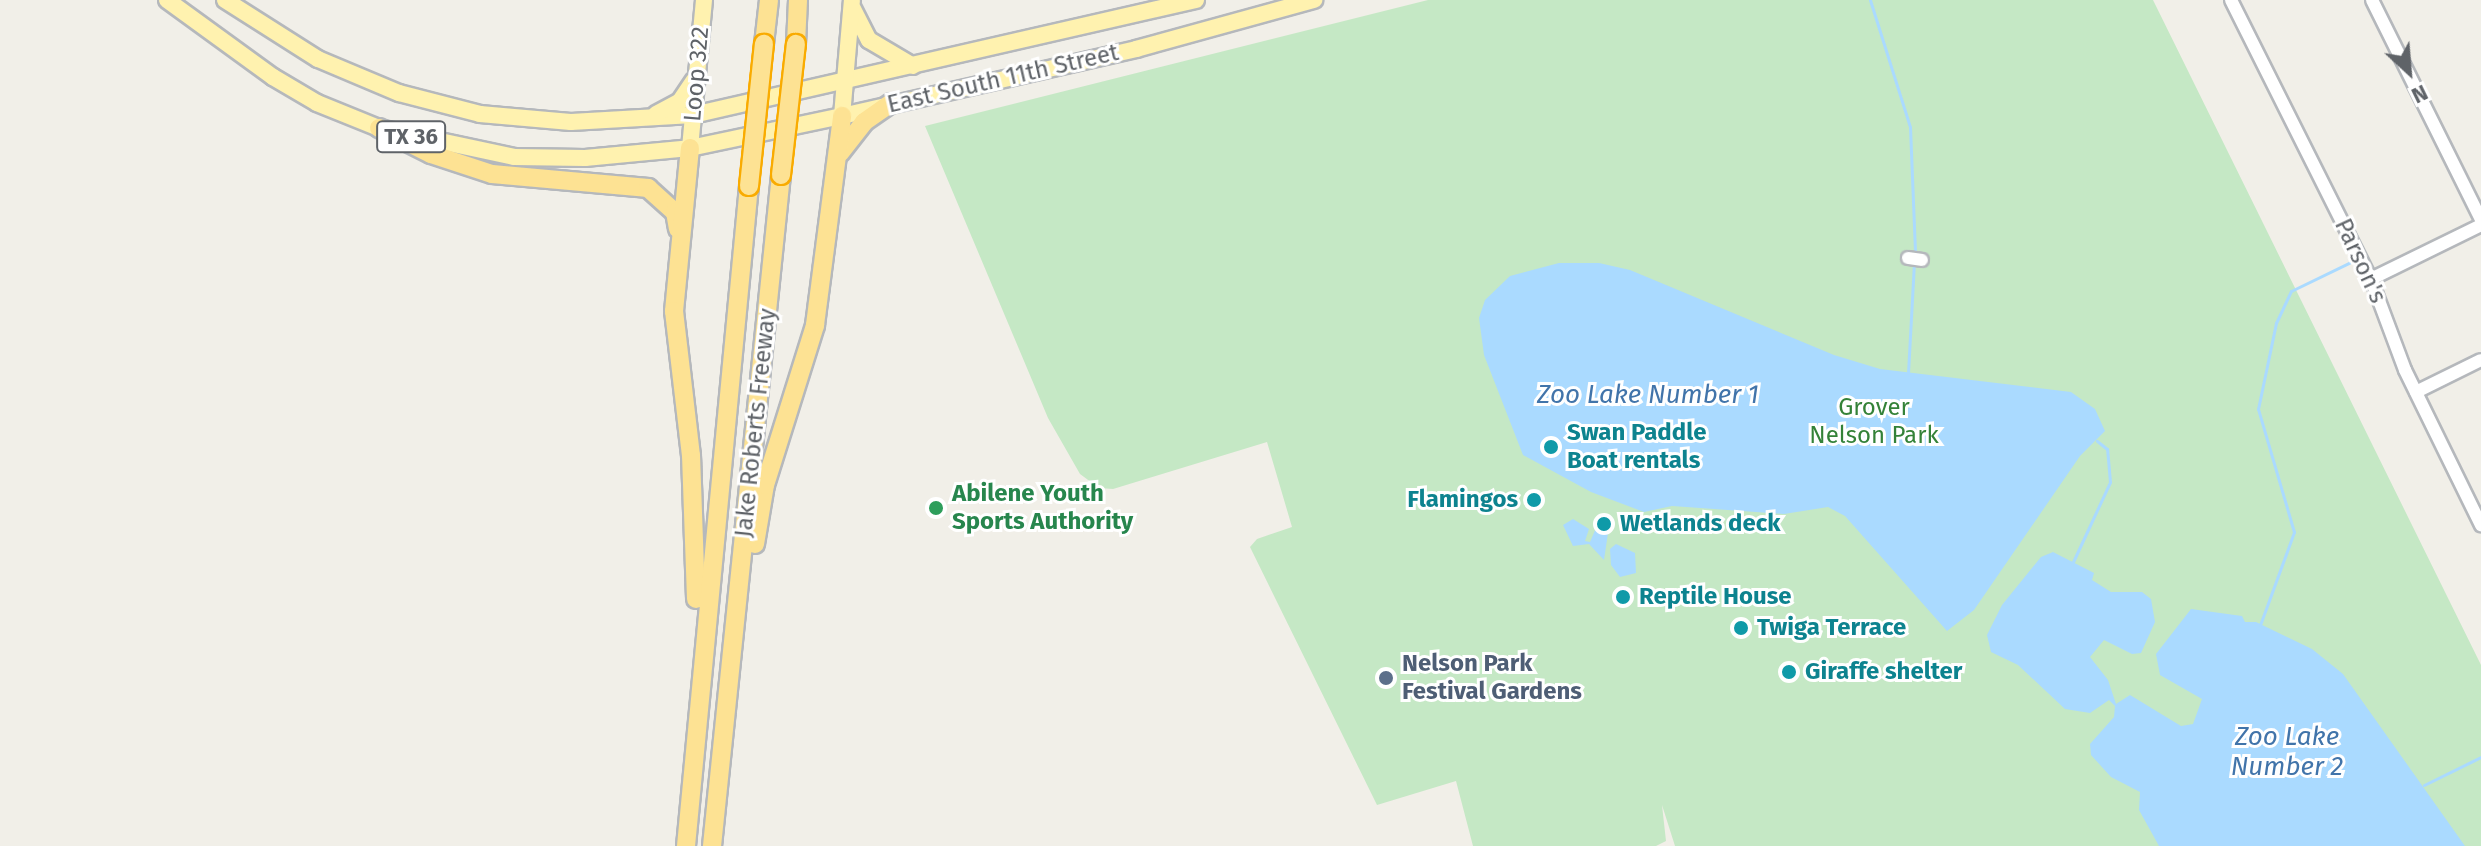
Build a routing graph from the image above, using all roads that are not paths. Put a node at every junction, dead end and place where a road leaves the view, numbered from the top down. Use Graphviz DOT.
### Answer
graph roads {
  1 [pos="167,0"];
  2 [pos="225,0"];
  3 [pos="704,0"];
  4 [pos="769,0"];
  5 [pos="798,0"];
  6 [pos="1196,0"];
  7 [pos="1314,0"];
  8 [pos="2231,0"];
  9 [pos="2372,0"];
  10 [pos="852,3"];
  11 [pos="913,66"];
  12 [pos="697,71"];
  13 [pos="845,81"];
  14 [pos="891,103"];
  15 [pos="693,115"];
  16 [pos="842,116"];
  17 [pos="638,121"];
  18 [pos="379,128"];
  19 [pos="690,148"];
  20 [pos="838,155"];
  21 [pos="2481,222"];
  22 [pos="680,239"];
  23 [pos="1908,258"];
  24 [pos="1922,260"];
  25 [pos="2371,279"];
  26 [pos="2481,360"];
  27 [pos="2416,392"];
  28 [pos="2481,489"];
  29 [pos="2467,496"];
  30 [pos="2481,525"];
  31 [pos="729,688"];
  32 [pos="696,709"];
  33 [pos="686,846"];
  34 [pos="712,846"];
  1 -- 18 [label="main road, TX 36"];
  2 -- 17 [label="main road, TX 36"];
  3 -- 12 [label="main road, Loop 322"];
  4 -- 32 [label="highway, Jake Roberts Freeway, bridge"];
  5 -- 31 [label="highway, Jake Roberts Freeway, bridge"];
  6 -- 11 [label="main road, East South 11th Street / TX 36"];
  7 -- 14 [label="main road, East South 11th Street / TX 36"];
  8 -- 25 [label="street, Parson's"];
  9 -- 21 [label="street"];
  10 -- 11 [label="main road"];
  10 -- 13 [label="main road"];
  11 -- 13 [label="main road, East South 11th Street / TX 36"];
  12 -- 15 [label="main road, Loop 322"];
  12 -- 17 [label="main road"];
  13 -- 15 [label="main road, East South 11th Street / TX 36"];
  13 -- 16 [label="main road"];
  14 -- 16 [label="main road, East South 11th Street / TX 36"];
  14 -- 20 [label="highway"];
  15 -- 17 [label="main road, TX 36"];
  15 -- 19 [label="main road, Loop 322"];
  16 -- 19 [label="main road, East South 11th Street / TX 36"];
  16 -- 20 [label="highway"];
  18 -- 19 [label="main road, TX 36"];
  18 -- 22 [label="highway"];
  19 -- 22 [label="highway"];
  20 -- 31 [label="highway"];
  21 -- 25 [label="street"];
  22 -- 32 [label="highway"];
  23 -- 24 [label="street"];
  25 -- 27 [label="street, Parson's"];
  26 -- 27 [label="street"];
  27 -- 29 [label="street, Parson's"];
  28 -- 29 [label="street"];
  29 -- 30 [label="street, Parson's"];
  31 -- 34 [label="highway, Jake Roberts Freeway"];
  32 -- 33 [label="highway, Jake Roberts Freeway"];
}
